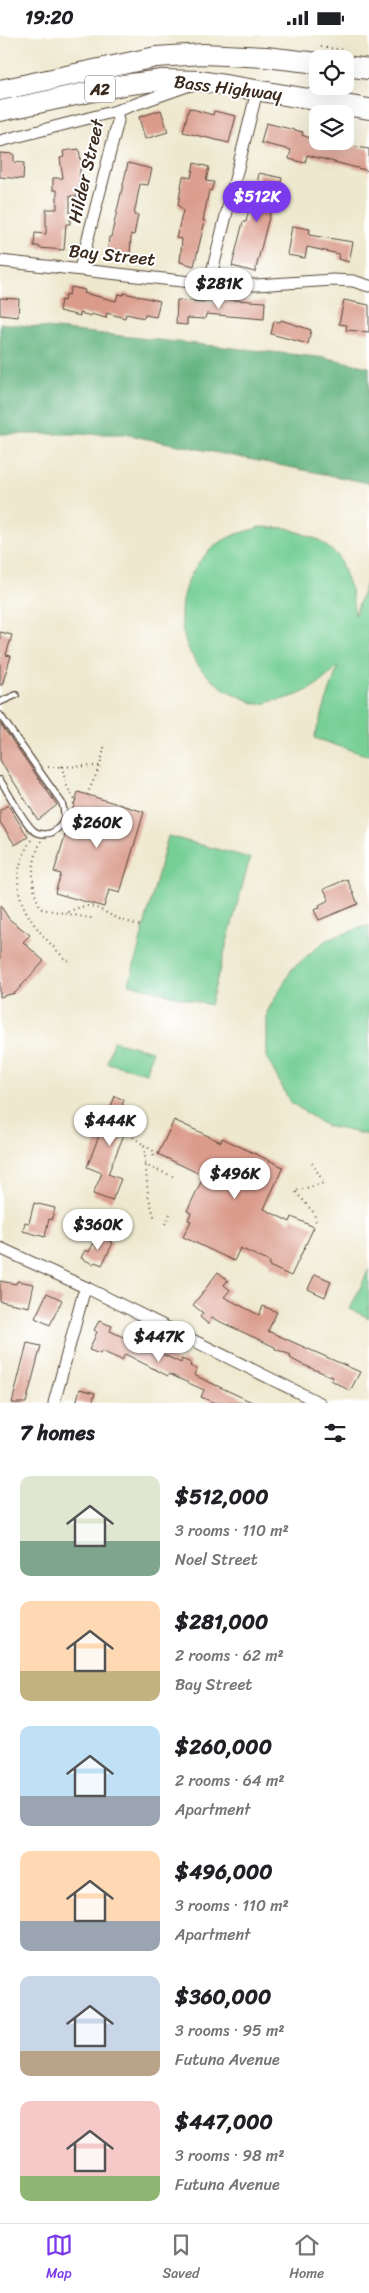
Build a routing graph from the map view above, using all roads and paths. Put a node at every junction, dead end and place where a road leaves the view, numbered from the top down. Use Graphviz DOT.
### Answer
graph roads {
  1 [pos="309,62"];
  2 [pos="354,67"];
  3 [pos="369,69"];
  4 [pos="201,81"];
  5 [pos="0,90"];
  6 [pos="258,91"];
  7 [pos="369,109"];
  8 [pos="0,111"];
  9 [pos="116,111"];
  10 [pos="0,141"];
  11 [pos="0,261"];
  12 [pos="80,269"];
  13 [pos="209,283"];
  14 [pos="369,286"];
  15 [pos="16,695"];
  16 [pos="0,703"];
  17 [pos="0,715"];
  18 [pos="105,744"];
  19 [pos="62,766"];
  20 [pos="100,766"];
  21 [pos="37,769"];
  22 [pos="0,780"];
  23 [pos="87,795"];
  24 [pos="65,814"];
  25 [pos="37,832"];
  26 [pos="44,834"];
  27 [pos="68,912"];
  28 [pos="95,919"];
  29 [pos="142,926"];
  30 [pos="69,961"];
  31 [pos="132,1137"];
  32 [pos="144,1145"];
  33 [pos="154,1160"];
  34 [pos="312,1163"];
  35 [pos="144,1165"];
  36 [pos="175,1177"];
  37 [pos="171,1212"];
  38 [pos="155,1219"];
  39 [pos="316,1222"];
  40 [pos="165,1224"];
  41 [pos="0,1248"];
  42 [pos="87,1287"];
  43 [pos="54,1403"];
  44 [pos="320,1403"];
  1 -- 5 [label="highway, Bass Highway / A2"];
  2 -- 3 [label="highway"];
  4 -- 6 [label="highway, Bass Highway / A2"];
  4 -- 8 [label="highway, Bass Highway / A2"];
  4 -- 9 [label="street"];
  6 -- 7 [label="highway, Bass Highway / A2"];
  6 -- 13 [label="street"];
  9 -- 10 [label="street"];
  9 -- 12 [label="street, Hilder Street"];
  11 -- 12 [label="street, Bay Street"];
  12 -- 13 [label="street, Bay Street"];
  13 -- 14 [label="street, Bay Street"];
  15 -- 16 [label="lane"];
  17 -- 21 [label="lane"];
  18 -- 20 [label="path"];
  19 -- 20 [label="path"];
  19 -- 21 [label="path"];
  19 -- 24 [label="path"];
  20 -- 23 [label="path"];
  21 -- 24 [label="lane"];
  22 -- 25 [label="lane"];
  24 -- 26 [label="lane"];
  25 -- 26 [label="lane"];
  25 -- 30 [label="path"];
  26 -- 27 [label="path"];
  27 -- 28 [label="path"];
  27 -- 29 [label="path"];
  31 -- 32 [label="path"];
  32 -- 33 [label="path"];
  32 -- 35 [label="path"];
  34 -- 39 [label="path"];
  35 -- 36 [label="path"];
  35 -- 38 [label="path"];
  37 -- 40 [label="path"];
  41 -- 42 [label="street"];
  42 -- 43 [label="street"];
  42 -- 44 [label="street"];
}
